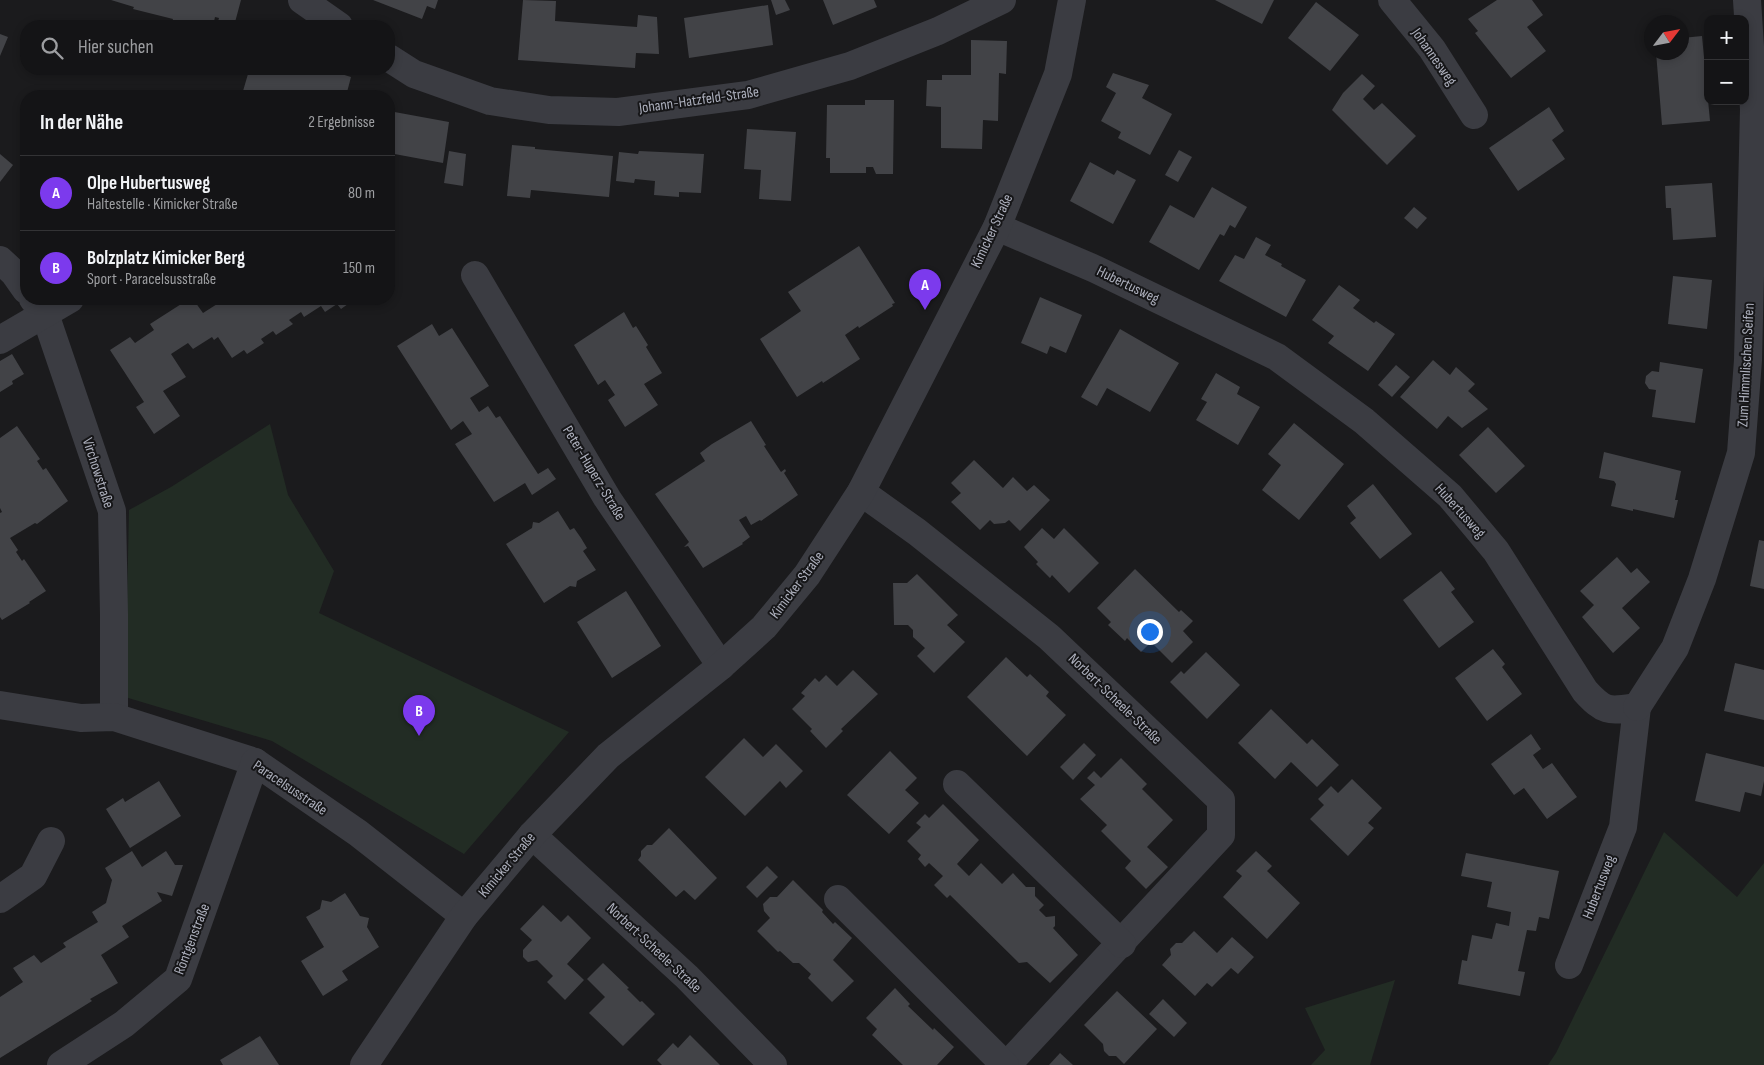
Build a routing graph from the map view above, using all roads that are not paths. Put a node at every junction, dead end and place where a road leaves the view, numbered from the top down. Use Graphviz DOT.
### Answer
graph roads {
  1 [pos="302,0"];
  2 [pos="1002,0"];
  3 [pos="1072,0"];
  4 [pos="1392,0"];
  5 [pos="1747,0"];
  6 [pos="330,20"];
  7 [pos="395,62"];
  8 [pos="1474,116"];
  9 [pos="997,227"];
  10 [pos="0,260"];
  11 [pos="474,275"];
  12 [pos="20,282"];
  13 [pos="39,306"];
  14 [pos="0,340"];
  15 [pos="861,492"];
  16 [pos="721,666"];
  17 [pos="0,705"];
  18 [pos="1637,707"];
  19 [pos="114,717"];
  20 [pos="255,762"];
  21 [pos="957,784"];
  22 [pos="532,835"];
  23 [pos="51,841"];
  24 [pos="0,899"];
  25 [pos="838,900"];
  26 [pos="464,916"];
  27 [pos="1122,944"];
  28 [pos="1569,965"];
  29 [pos="60,1065"];
  30 [pos="364,1065"];
  31 [pos="773,1065"];
  32 [pos="1006,1065"];
  1 -- 6 [label="street"];
  2 -- 7 [label="street, Johann-Hatzfeld-Straße"];
  3 -- 9 [label="street, Kimicker Straße"];
  4 -- 8 [label="street, Johannesweg"];
  5 -- 18 [label="street, Zum Himmlischen Seifen"];
  9 -- 15 [label="street, Kimicker Straße"];
  9 -- 18 [label="street, Hubertusweg"];
  10 -- 12 [label="street"];
  11 -- 16 [label="street, Peter-Huperz-Straße"];
  13 -- 14 [label="street"];
  13 -- 19 [label="street, Virchowstraße"];
  15 -- 16 [label="street, Kimicker Straße"];
  15 -- 27 [label="street, Norbert-Scheele-Straße"];
  16 -- 22 [label="street, Kimicker Straße"];
  17 -- 19 [label="street, Paracelsusstraße"];
  18 -- 28 [label="street, Hubertusweg"];
  19 -- 20 [label="street, Paracelsusstraße"];
  20 -- 26 [label="street, Paracelsusstraße"];
  20 -- 29 [label="street, Röntgenstraße"];
  21 -- 27 [label="street"];
  22 -- 26 [label="street, Kimicker Straße"];
  22 -- 31 [label="street, Norbert-Scheele-Straße"];
  23 -- 24 [label="street"];
  25 -- 32 [label="street, Norbert-Scheele-Straße"];
  26 -- 30 [label="street, Kimicker Straße"];
  27 -- 32 [label="street, Norbert-Scheele-Straße"];
}
